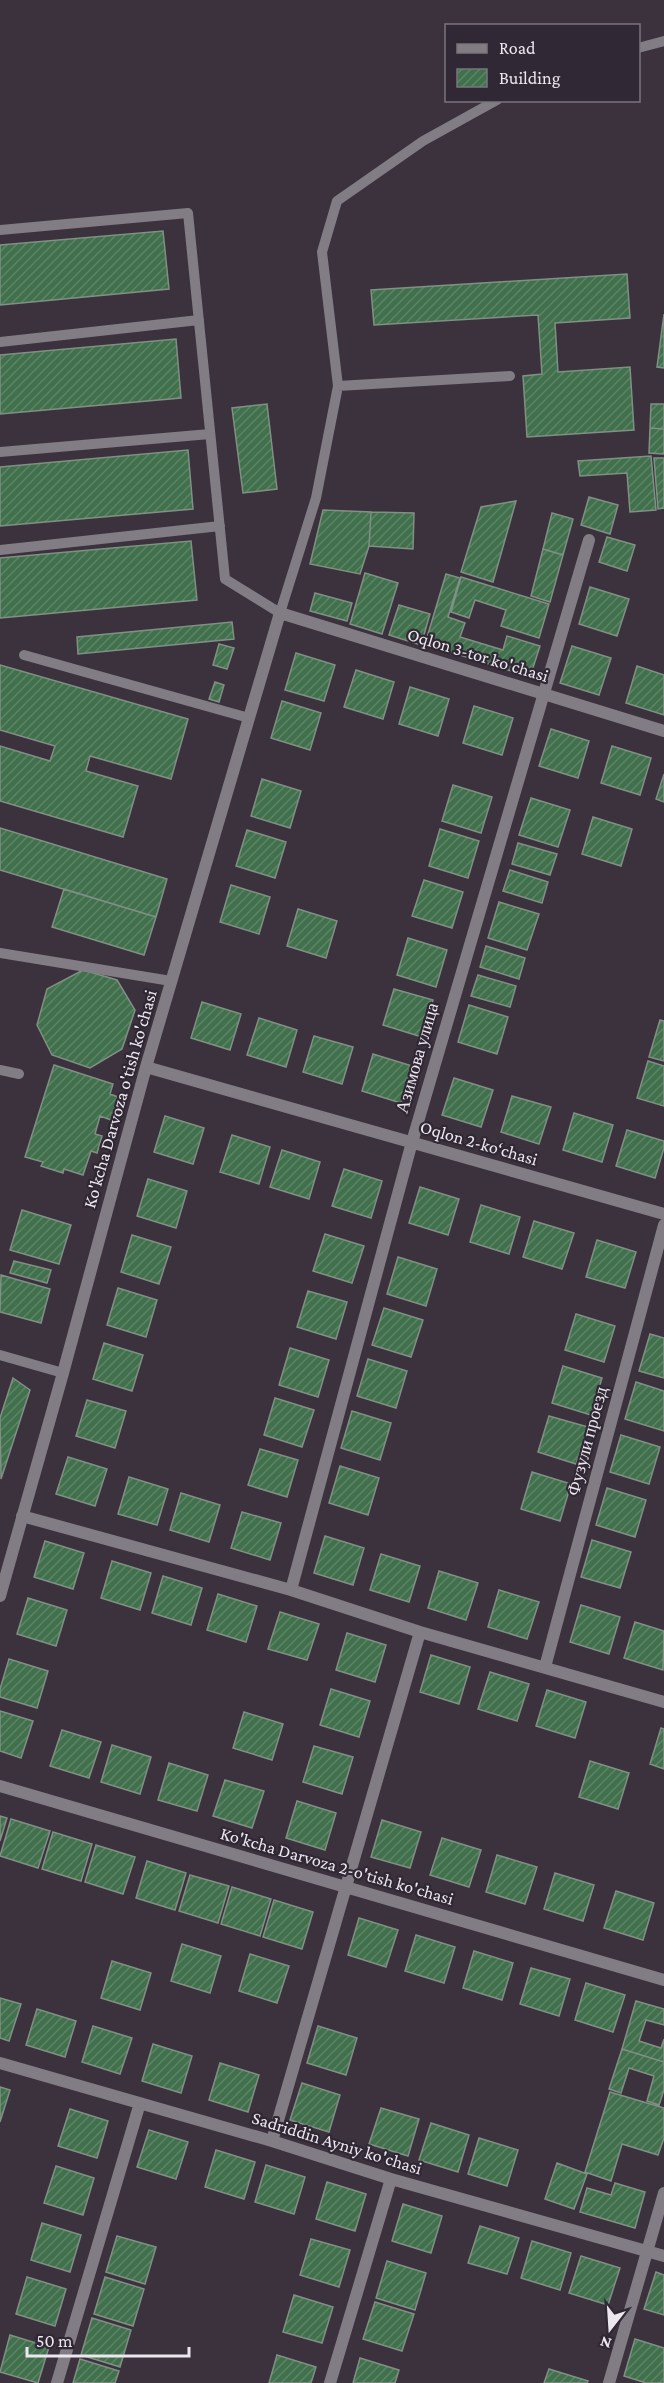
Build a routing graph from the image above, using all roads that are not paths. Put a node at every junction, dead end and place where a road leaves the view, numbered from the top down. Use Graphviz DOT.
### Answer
graph roads {
  1 [pos="664,41"];
  2 [pos="640,48"];
  3 [pos="493,102"];
  4 [pos="0,230"];
  5 [pos="199,320"];
  6 [pos="0,342"];
  7 [pos="510,376"];
  8 [pos="338,386"];
  9 [pos="210,434"];
  10 [pos="0,452"];
  11 [pos="220,526"];
  12 [pos="589,540"];
  13 [pos="0,550"];
  14 [pos="280,613"];
  15 [pos="24,655"];
  16 [pos="542,694"];
  17 [pos="249,718"];
  18 [pos="664,731"];
  19 [pos="0,953"];
  20 [pos="171,981"];
  21 [pos="146,1067"];
  22 [pos="0,1070"];
  23 [pos="19,1074"];
  24 [pos="412,1142"];
  25 [pos="664,1214"];
  26 [pos="664,1226"];
  27 [pos="0,1356"];
  28 [pos="63,1373"];
  29 [pos="22,1516"];
  30 [pos="291,1590"];
  31 [pos="0,1596"];
  32 [pos="420,1632"];
  33 [pos="545,1667"];
  34 [pos="664,1702"];
  35 [pos="0,1786"];
  36 [pos="346,1887"];
  37 [pos="664,1980"];
  38 [pos="0,2063"];
  39 [pos="141,2103"];
  40 [pos="272,2141"];
  41 [pos="391,2179"];
  42 [pos="664,2193"];
  43 [pos="648,2251"];
  44 [pos="664,2256"];
  45 [pos="57,2383"];
  46 [pos="330,2383"];
  47 [pos="609,2383"];
  1 -- 2 [label="lane"];
  3 -- 8 [label="lane"];
  4 -- 5 [label="lane"];
  5 -- 6 [label="lane"];
  5 -- 9 [label="lane"];
  7 -- 8 [label="lane"];
  8 -- 14 [label="lane"];
  9 -- 10 [label="lane"];
  9 -- 11 [label="lane"];
  11 -- 13 [label="lane"];
  11 -- 14 [label="lane"];
  12 -- 16 [label="street, Азимова улица"];
  14 -- 16 [label="street, Oqlon 3-tor ko'chasi"];
  14 -- 17 [label="street, Ko'kcha Darvoza o'tish ko'chasi"];
  15 -- 17 [label="lane"];
  16 -- 18 [label="street, Oqlon 3-tor ko'chasi"];
  16 -- 24 [label="street, Азимова улица"];
  17 -- 20 [label="street, Ko'kcha Darvoza o'tish ko'chasi"];
  19 -- 20 [label="lane"];
  20 -- 21 [label="street, Ko'kcha Darvoza o'tish ko'chasi"];
  21 -- 24 [label="street, Oqlon 2-ko‘chasi"];
  21 -- 28 [label="street, Ko'kcha Darvoza o'tish ko'chasi"];
  22 -- 23 [label="lane"];
  24 -- 25 [label="street, Oqlon 2-ko‘chasi"];
  24 -- 30 [label="street, Азимова улица"];
  26 -- 33 [label="street, Фузули проезд"];
  27 -- 28 [label="lane"];
  28 -- 29 [label="street, Ko'kcha Darvoza o'tish ko'chasi"];
  29 -- 30 [label="street"];
  29 -- 31 [label="street, Ko'kcha Darvoza o'tish ko'chasi"];
  30 -- 32 [label="street"];
  32 -- 33 [label="street"];
  32 -- 36 [label="street"];
  33 -- 34 [label="street"];
  35 -- 36 [label="street, Ko'kcha Darvoza 2-o'tish ko'chasi"];
  36 -- 37 [label="street, Ko'kcha Darvoza 2-o'tish ko'chasi"];
  36 -- 40 [label="street"];
  38 -- 39 [label="street, Sadriddin Ayniy ko'chasi"];
  39 -- 40 [label="street, Sadriddin Ayniy ko'chasi"];
  39 -- 45 [label="street"];
  40 -- 41 [label="street, Sadriddin Ayniy ko'chasi"];
  41 -- 43 [label="street, Sadriddin Ayniy ko'chasi"];
  41 -- 46 [label="street"];
  42 -- 43 [label="street"];
  43 -- 44 [label="street, Sadriddin Ayniy ko'chasi"];
  43 -- 47 [label="street"];
}
